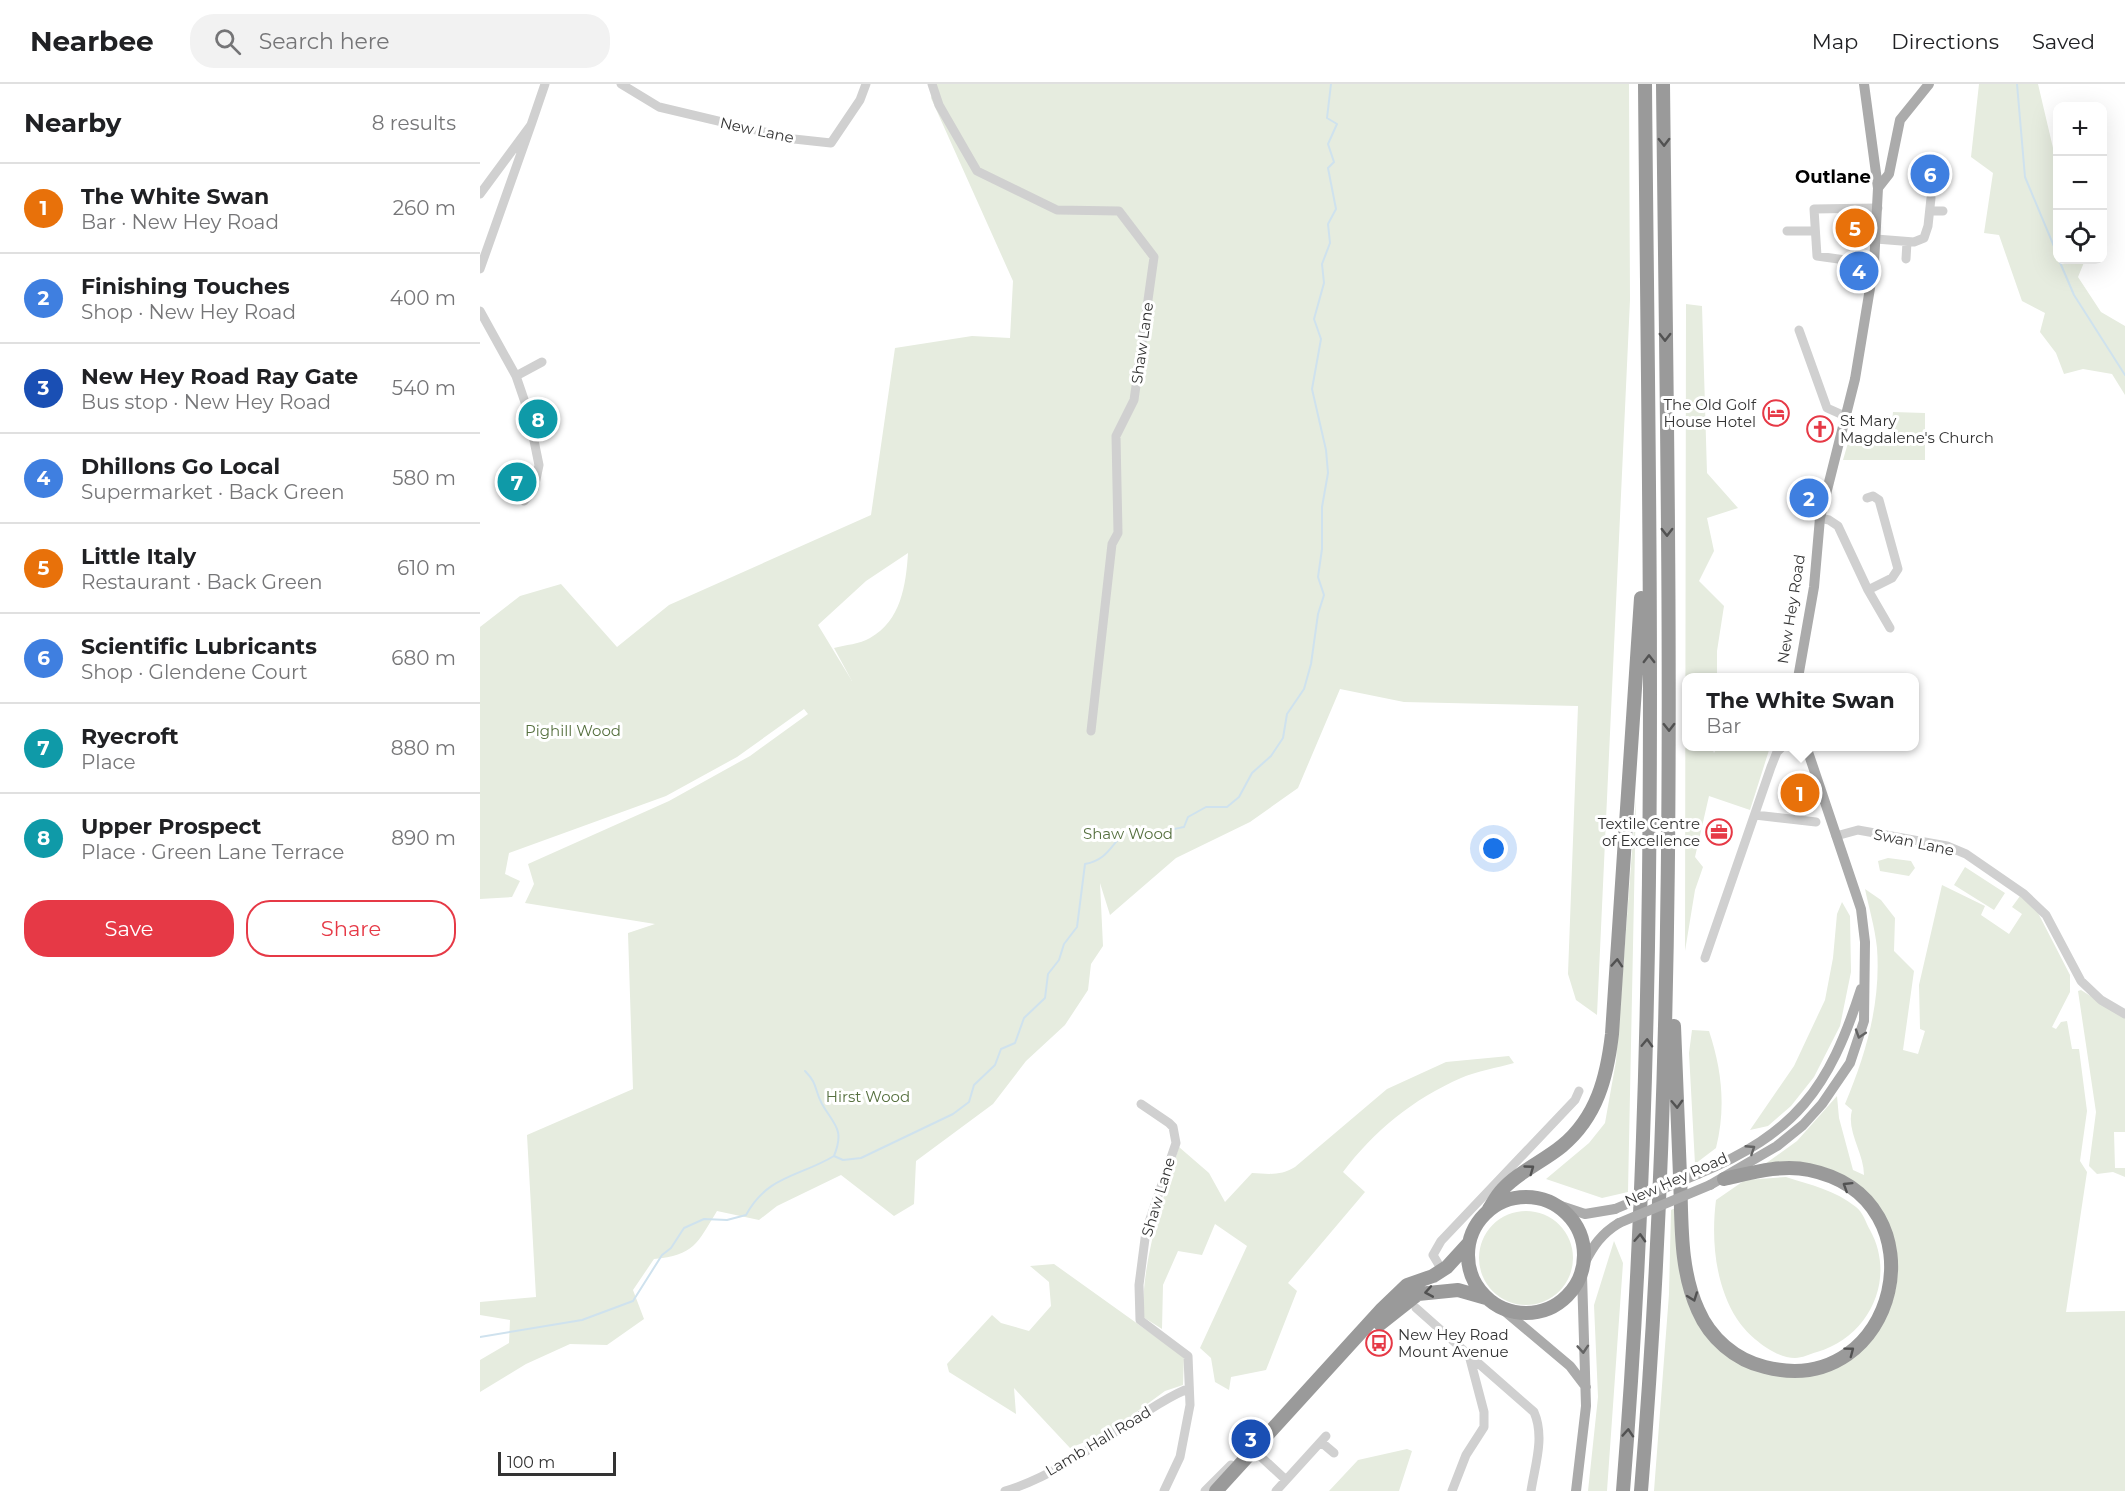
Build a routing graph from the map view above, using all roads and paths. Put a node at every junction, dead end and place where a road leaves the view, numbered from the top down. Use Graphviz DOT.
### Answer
graph roads {
  1 [pos="545,84"];
  2 [pos="621,84"];
  3 [pos="866,84"];
  4 [pos="932,84"];
  5 [pos="1645,84"];
  6 [pos="1664,84"];
  7 [pos="1864,84"];
  8 [pos="1929,84"];
  9 [pos="531,125"];
  10 [pos="1878,188"];
  11 [pos="480,194"];
  12 [pos="1931,198"];
  13 [pos="1878,208"];
  14 [pos="1930,211"];
  15 [pos="1943,212"];
  16 [pos="1787,231"];
  17 [pos="1815,231"];
  18 [pos="1876,239"];
  19 [pos="1908,242"];
  20 [pos="1906,259"];
  21 [pos="1874,264"];
  22 [pos="480,269"];
  23 [pos="480,311"];
  24 [pos="1799,330"];
  25 [pos="542,362"];
  26 [pos="516,376"];
  27 [pos="1845,416"];
  28 [pos="1648,486"];
  29 [pos="1867,498"];
  30 [pos="524,501"];
  31 [pos="1820,518"];
  32 [pos="1868,590"];
  33 [pos="1890,628"];
  34 [pos="1799,673"];
  35 [pos="1091,731"];
  36 [pos="1778,751"];
  37 [pos="1807,751"];
  38 [pos="1755,815"];
  39 [pos="1816,822"];
  40 [pos="1836,836"];
  41 [pos="1668,898"];
  42 [pos="1705,958"];
  43 [pos="1865,977"];
  44 [pos="2125,1014"];
  45 [pos="1579,1091"];
  46 [pos="1141,1104"];
  47 [pos="1724,1179"];
  48 [pos="1555,1203"];
  49 [pos="1489,1209"];
  50 [pos="1468,1244"];
  51 [pos="1442,1270"];
  52 [pos="1583,1270"];
  53 [pos="1458,1290"];
  54 [pos="1486,1298"];
  55 [pos="1416,1308"];
  56 [pos="1501,1308"];
  57 [pos="1469,1355"];
  58 [pos="1586,1387"];
  59 [pos="1190,1392"];
  60 [pos="1289,1413"];
  61 [pos="1334,1453"];
  62 [pos="1260,1456"];
  63 [pos="1286,1479"];
  64 [pos="1005,1491"];
  65 [pos="1164,1491"];
  66 [pos="1205,1491"];
  67 [pos="1216,1491"];
  68 [pos="1228,1491"];
  69 [pos="1276,1491"];
  70 [pos="1452,1491"];
  71 [pos="1531,1491"];
  72 [pos="1576,1491"];
  73 [pos="1623,1491"];
  74 [pos="1641,1491"];
  1 -- 9 [label="street"];
  2 -- 3 [label="street, New Lane"];
  4 -- 35 [label="street, Shaw Lane"];
  5 -- 28 [label="highway"];
  6 -- 41 [label="highway, one-way"];
  7 -- 10 [label="main road, New Hey Road"];
  8 -- 10 [label="main road"];
  9 -- 11 [label="street"];
  9 -- 22 [label="street"];
  10 -- 13 [label="main road, New Hey Road"];
  12 -- 14 [label="street"];
  13 -- 17 [label="street"];
  13 -- 18 [label="main road, New Hey Road"];
  14 -- 15 [label="street"];
  14 -- 19 [label="street"];
  16 -- 17 [label="street"];
  17 -- 21 [label="street"];
  18 -- 19 [label="street"];
  18 -- 21 [label="main road, New Hey Road"];
  19 -- 20 [label="street"];
  21 -- 27 [label="main road, New Hey Road"];
  23 -- 26 [label="street"];
  24 -- 27 [label="street"];
  25 -- 26 [label="street"];
  26 -- 30 [label="street"];
  27 -- 31 [label="main road, New Hey Road"];
  49 -- 28 [label="highway, one-way"];
  73 -- 28 [label="highway, one-way"];
  29 -- 32 [label="street"];
  31 -- 32 [label="street"];
  31 -- 34 [label="main road, New Hey Road"];
  32 -- 33 [label="street"];
  36 -- 38 [label="street"];
  37 -- 40 [label="main road, New Hey Road"];
  38 -- 39 [label="street"];
  38 -- 42 [label="street"];
  40 -- 43 [label="main road, New Hey Road"];
  40 -- 44 [label="street, Swan Lane"];
  41 -- 47 [label="highway, one-way"];
  41 -- 74 [label="highway"];
  43 -- 47 [label="main road, New Hey Road, one-way"];
  48 -- 43 [label="main road, New Hey Road, one-way, bridge"];
  45 -- 51 [label="street"];
  46 -- 59 [label="street, Shaw Lane"];
  47 -- 52 [label="main road, New Hey Road, bridge"];
  48 -- 49 [label="highway"];
  48 -- 52 [label="highway"];
  49 -- 50 [label="highway"];
  50 -- 51 [label="highway"];
  50 -- 54 [label="highway"];
  51 -- 53 [label="highway"];
  51 -- 60 [label="highway"];
  52 -- 56 [label="highway"];
  52 -- 58 [label="main road, one-way"];
  53 -- 54 [label="highway"];
  53 -- 62 [label="highway, one-way"];
  54 -- 56 [label="highway"];
  55 -- 57 [label="street"];
  56 -- 58 [label="main road"];
  57 -- 70 [label="street"];
  57 -- 71 [label="street"];
  58 -- 72 [label="main road"];
  59 -- 64 [label="street, Lamb Hall Road"];
  59 -- 65 [label="street"];
  60 -- 66 [label="street"];
  60 -- 67 [label="highway"];
  61 -- 63 [label="street"];
  62 -- 63 [label="street"];
  62 -- 68 [label="highway"];
  63 -- 69 [label="street"];
}
